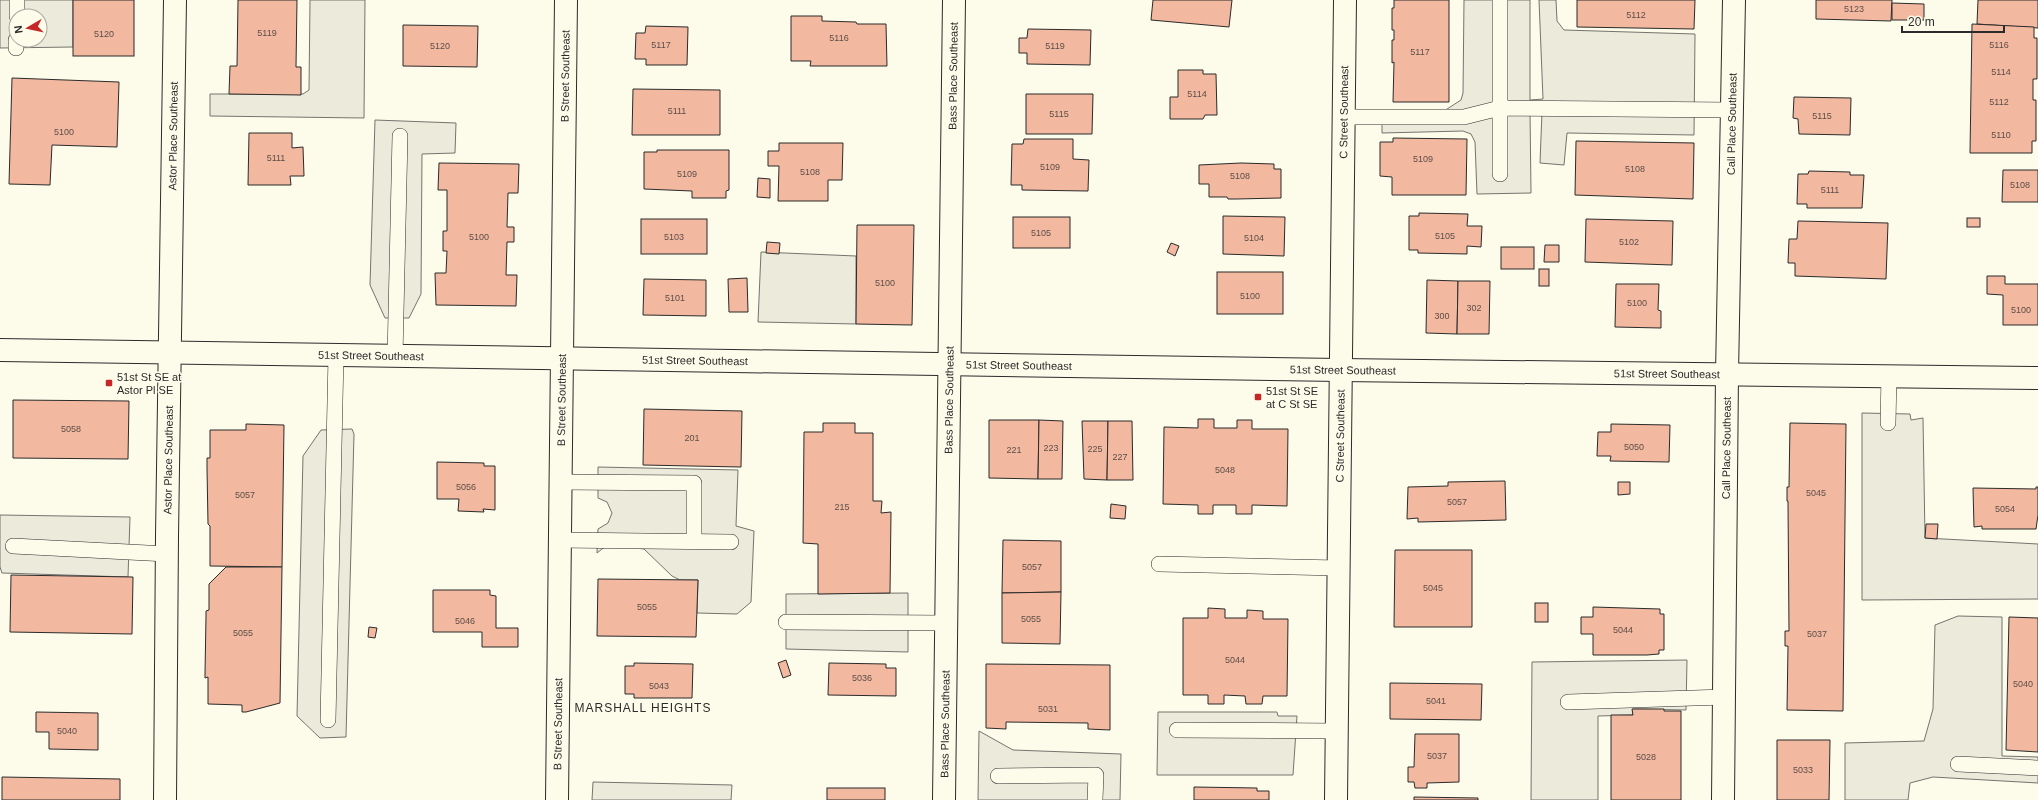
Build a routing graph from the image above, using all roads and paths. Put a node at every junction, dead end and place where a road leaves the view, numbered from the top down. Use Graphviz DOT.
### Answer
graph roads {
  1 [pos="175,0"];
  2 [pos="566,0"];
  3 [pos="954,0"];
  4 [pos="1346,0"];
  5 [pos="1500,0"];
  6 [pos="1734,0"];
  7 [pos="1500,108"];
  8 [pos="1732,110"];
  9 [pos="1344,117"];
  10 [pos="400,136"];
  11 [pos="1500,174"];
  12 [pos="0,350"];
  13 [pos="170,353"];
  14 [pos="336,356"];
  15 [pos="395,357"];
  16 [pos="563,359"];
  17 [pos="950,364"];
  18 [pos="1340,370"];
  19 [pos="1727,374"];
  20 [pos="1889,375"];
  21 [pos="2038,378"];
  22 [pos="1888,423"];
  23 [pos="560,482"];
  24 [pos="559,540"];
  25 [pos="694,541"];
  26 [pos="731,542"];
  27 [pos="13,546"];
  28 [pos="167,554"];
  29 [pos="1159,564"];
  30 [pos="1338,568"];
  31 [pos="786,622"];
  32 [pos="947,623"];
  33 [pos="1725,697"];
  34 [pos="1568,702"];
  35 [pos="328,720"];
  36 [pos="1177,730"];
  37 [pos="1336,731"];
  38 [pos="1958,764"];
  39 [pos="2038,768"];
  40 [pos="998,776"];
  41 [pos="165,800"];
  42 [pos="557,800"];
  43 [pos="944,800"];
  44 [pos="1095,800"];
  45 [pos="1336,800"];
  46 [pos="1723,800"];
  1 -- 13 [label="street, Astor Place Southeast"];
  2 -- 16 [label="street, B Street Southeast"];
  3 -- 17 [label="street, Bass Place Southeast"];
  4 -- 9 [label="street, C Street Southeast"];
  5 -- 7 [label="lane"];
  6 -- 8 [label="street, Call Place Southeast"];
  7 -- 8 [label="lane"];
  7 -- 9 [label="lane"];
  7 -- 11 [label="lane"];
  8 -- 19 [label="street, Call Place Southeast"];
  9 -- 18 [label="street, C Street Southeast"];
  10 -- 15 [label="lane"];
  12 -- 13 [label="street, 51st Street Southeast"];
  13 -- 14 [label="street, 51st Street Southeast"];
  13 -- 28 [label="street, Astor Place Southeast"];
  14 -- 15 [label="street, 51st Street Southeast"];
  14 -- 35 [label="lane"];
  15 -- 16 [label="street, 51st Street Southeast"];
  16 -- 17 [label="street, 51st Street Southeast"];
  16 -- 23 [label="street, B Street Southeast"];
  17 -- 18 [label="street, 51st Street Southeast"];
  17 -- 32 [label="street, Bass Place Southeast"];
  18 -- 19 [label="street, 51st Street Southeast"];
  18 -- 30 [label="street, C Street Southeast"];
  19 -- 20 [label="street, 51st Street Southeast"];
  19 -- 33 [label="street, Call Place Southeast"];
  20 -- 21 [label="street, 51st Street Southeast"];
  20 -- 22 [label="lane"];
  23 -- 24 [label="street, B Street Southeast"];
  23 -- 25 [label="lane"];
  24 -- 25 [label="lane"];
  24 -- 42 [label="street, B Street Southeast"];
  25 -- 26 [label="lane"];
  27 -- 28 [label="lane"];
  28 -- 41 [label="street, Astor Place Southeast"];
  29 -- 30 [label="lane"];
  30 -- 37 [label="street, C Street Southeast"];
  31 -- 32 [label="lane"];
  32 -- 43 [label="street, Bass Place Southeast"];
  33 -- 34 [label="lane"];
  33 -- 46 [label="street, Call Place Southeast"];
  36 -- 37 [label="lane"];
  37 -- 45 [label="street, C Street Southeast"];
  38 -- 39 [label="lane"];
  40 -- 44 [label="lane"];
}
